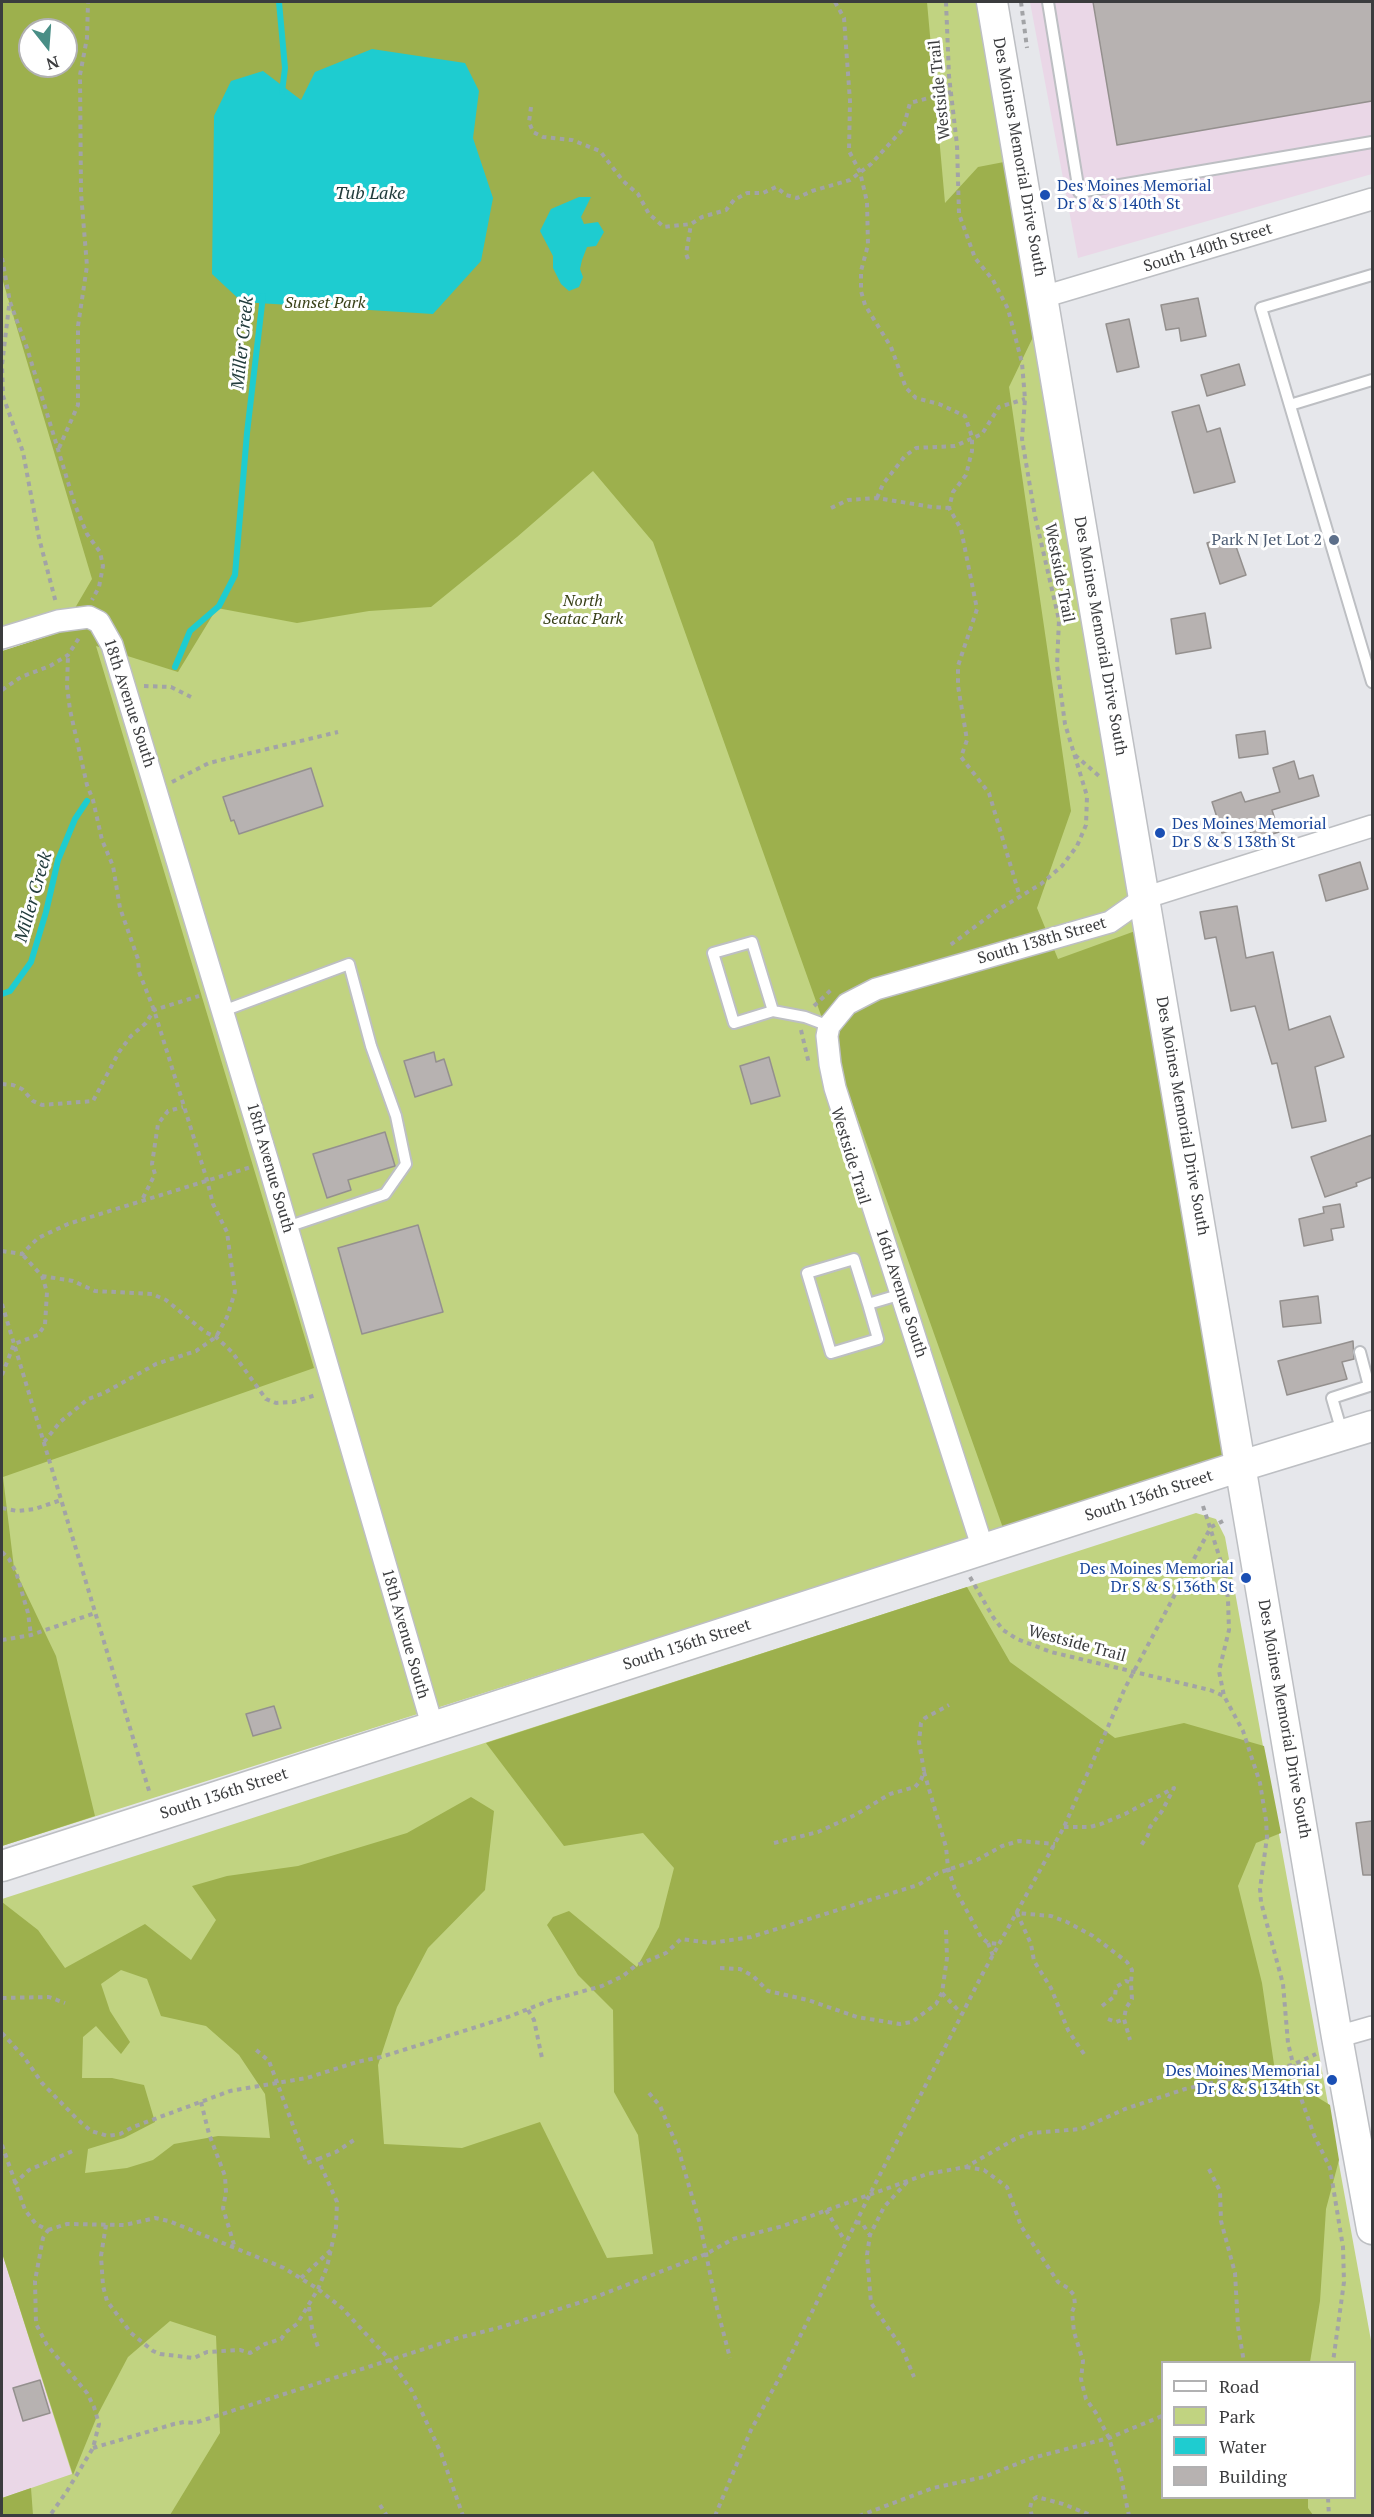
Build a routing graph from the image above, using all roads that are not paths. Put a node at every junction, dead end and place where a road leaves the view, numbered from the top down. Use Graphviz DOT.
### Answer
graph roads {
  1 [pos="992,2"];
  2 [pos="1048,2"];
  3 [pos="1372,142"];
  4 [pos="1372,199"];
  5 [pos="1372,275"];
  6 [pos="1043,297"];
  7 [pos="1372,380"];
  8 [pos="1290,405"];
  9 [pos="2,638"];
  10 [pos="1372,682"];
  11 [pos="1371,833"];
  12 [pos="1144,898"];
  13 [pos="223,1011"];
  14 [pos="773,1011"];
  15 [pos="828,1031"];
  16 [pos="287,1227"];
  17 [pos="902,1294"];
  18 [pos="868,1304"];
  19 [pos="1360,1353"];
  20 [pos="1372,1426"];
  21 [pos="1343,1435"];
  22 [pos="1241,1466"];
  23 [pos="973,1553"];
  24 [pos="433,1728"];
  25 [pos="2,1866"];
  26 [pos="1372,2027"];
  27 [pos="1337,2037"];
  28 [pos="1372,2229"];
  1 -- 6 [label="main road, Des Moines Memorial Drive South"];
  2 -- 3 [label="lane"];
  4 -- 6 [label="street, South 140th Street"];
  5 -- 8 [label="lane"];
  6 -- 12 [label="main road, Des Moines Memorial Drive South"];
  7 -- 8 [label="lane"];
  8 -- 10 [label="lane"];
  9 -- 13 [label="street, 18th Avenue South"];
  11 -- 12 [label="street, South 138th Street"];
  12 -- 15 [label="street, South 138th Street"];
  12 -- 22 [label="main road, Des Moines Memorial Drive South"];
  13 -- 16 [label="street, 18th Avenue South"];
  13 -- 16 [label="lane"];
  14 -- 14 [label="lane"];
  14 -- 15 [label="lane"];
  15 -- 17 [label="street, 16th Avenue South"];
  16 -- 24 [label="street, 18th Avenue South"];
  17 -- 18 [label="lane"];
  17 -- 23 [label="street, 16th Avenue South"];
  18 -- 18 [label="lane"];
  19 -- 21 [label="lane"];
  20 -- 21 [label="main road, South 136th Street"];
  21 -- 22 [label="main road, South 136th Street"];
  22 -- 23 [label="main road, South 136th Street"];
  22 -- 27 [label="main road, Des Moines Memorial Drive South"];
  23 -- 24 [label="main road, South 136th Street"];
  24 -- 25 [label="main road, South 136th Street"];
  26 -- 27 [label="street"];
  27 -- 28 [label="main road, Des Moines Memorial Drive South"];
}
